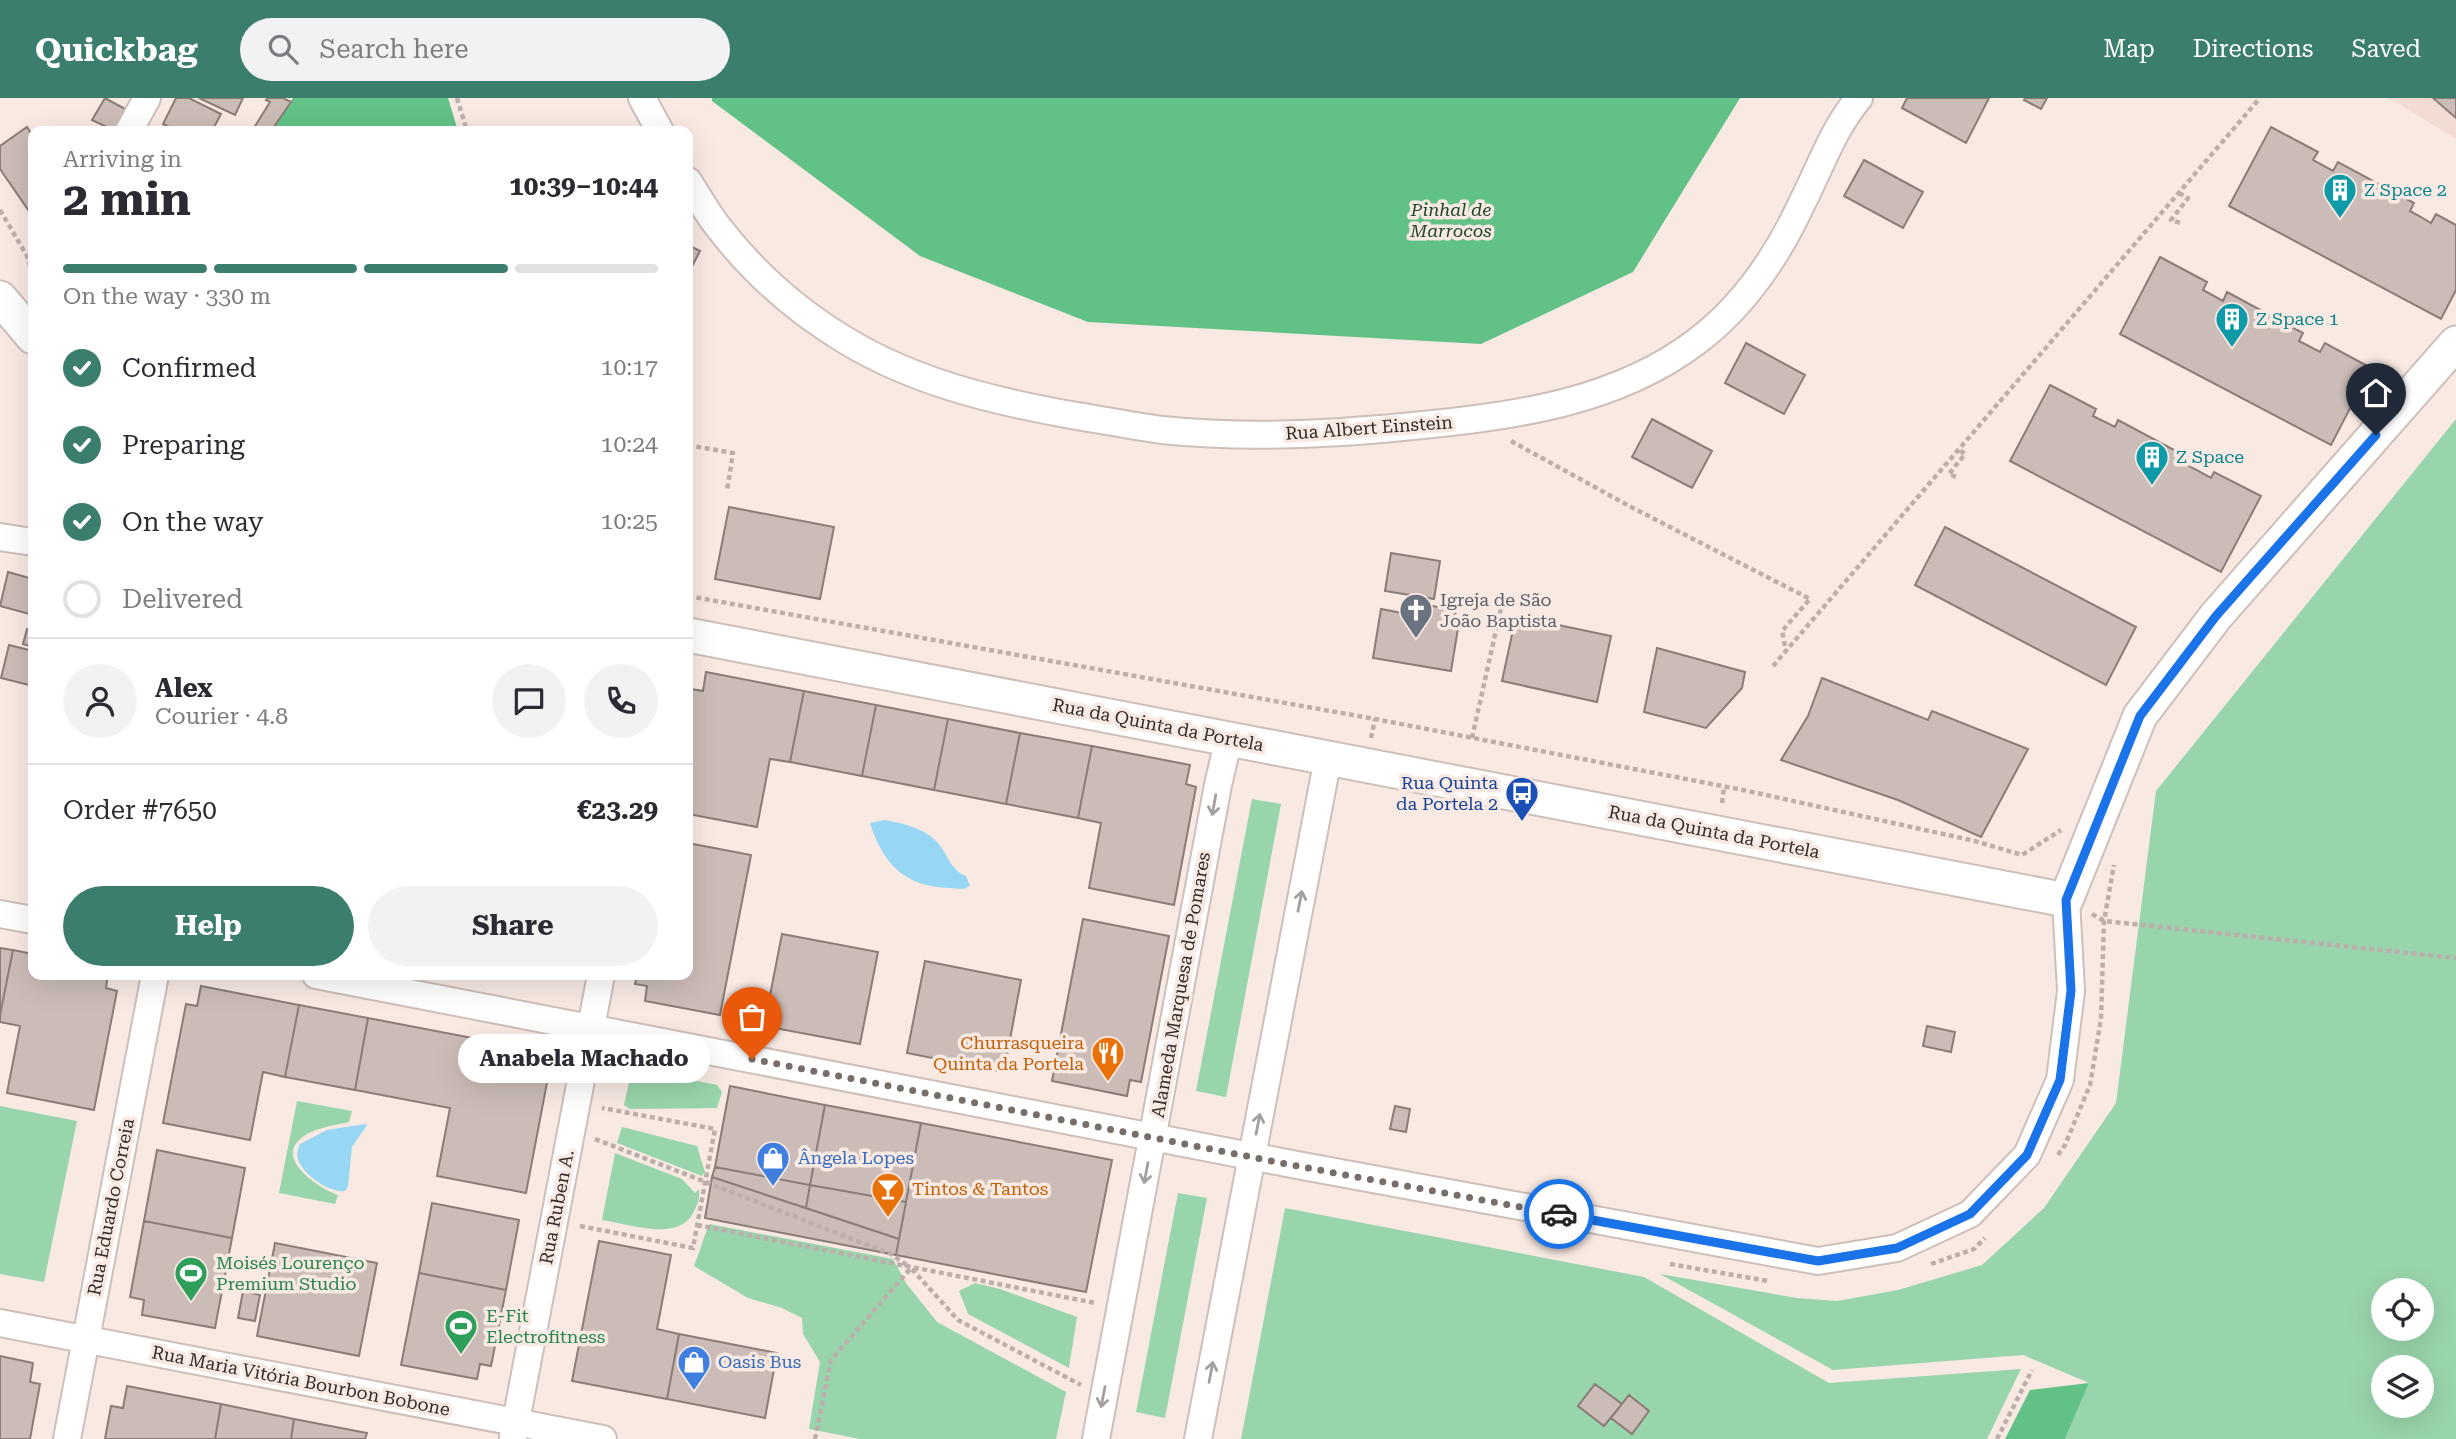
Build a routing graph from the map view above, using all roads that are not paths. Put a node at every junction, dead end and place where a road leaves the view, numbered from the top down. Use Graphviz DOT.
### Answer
graph roads {
  1 [pos="147,98"];
  2 [pos="642,98"];
  3 [pos="1859,98"];
  4 [pos="132,126"];
  5 [pos="657,126"];
  6 [pos="693,189"];
  7 [pos="0,298"];
  8 [pos="28,320"];
  9 [pos="2456,343"];
  10 [pos="0,537"];
  11 [pos="28,541"];
  12 [pos="693,636"];
  13 [pos="1229,738"];
  14 [pos="1328,758"];
  15 [pos="2066,900"];
  16 [pos="0,914"];
  17 [pos="28,919"];
  18 [pos="154,980"];
  19 [pos="342,980"];
  20 [pos="600,980"];
  21 [pos="591,1028"];
  22 [pos="1153,1136"];
  23 [pos="1252,1155"];
  24 [pos="0,1323"];
  25 [pos="86,1339"];
  26 [pos="514,1431"];
  27 [pos="67,1439"];
  28 [pos="603,1439"];
  29 [pos="1096,1439"];
  30 [pos="1198,1439"];
  1 -- 4 [label="street"];
  2 -- 5 [label="street"];
  3 -- 6 [label="street, Rua Albert Einstein"];
  7 -- 8 [label="street"];
  9 -- 15 [label="street"];
  10 -- 11 [label="street"];
  12 -- 13 [label="street, Rua da Quinta da Portela"];
  13 -- 14 [label="street, Rua da Quinta da Portela"];
  13 -- 22 [label="street, Alameda Marquesa de Pomares, one-way"];
  14 -- 15 [label="street, Rua da Quinta da Portela"];
  23 -- 14 [label="street, one-way"];
  15 -- 23 [label="street"];
  16 -- 17 [label="street"];
  18 -- 25 [label="street, Rua Eduardo Correia"];
  19 -- 21 [label="street"];
  20 -- 21 [label="street, Rua Ruben A."];
  21 -- 22 [label="street"];
  21 -- 26 [label="street, Rua Ruben A."];
  22 -- 23 [label="street"];
  22 -- 29 [label="street, Alameda Marquesa de Pomares, one-way"];
  30 -- 23 [label="street, one-way"];
  24 -- 25 [label="street, Rua Maria Vitória Bourbon Bobone"];
  25 -- 26 [label="street, Rua Maria Vitória Bourbon Bobone"];
  25 -- 27 [label="street, Rua Eduardo Correia"];
  26 -- 28 [label="street, Rua Maria Vitória Bourbon Bobone"];
}
